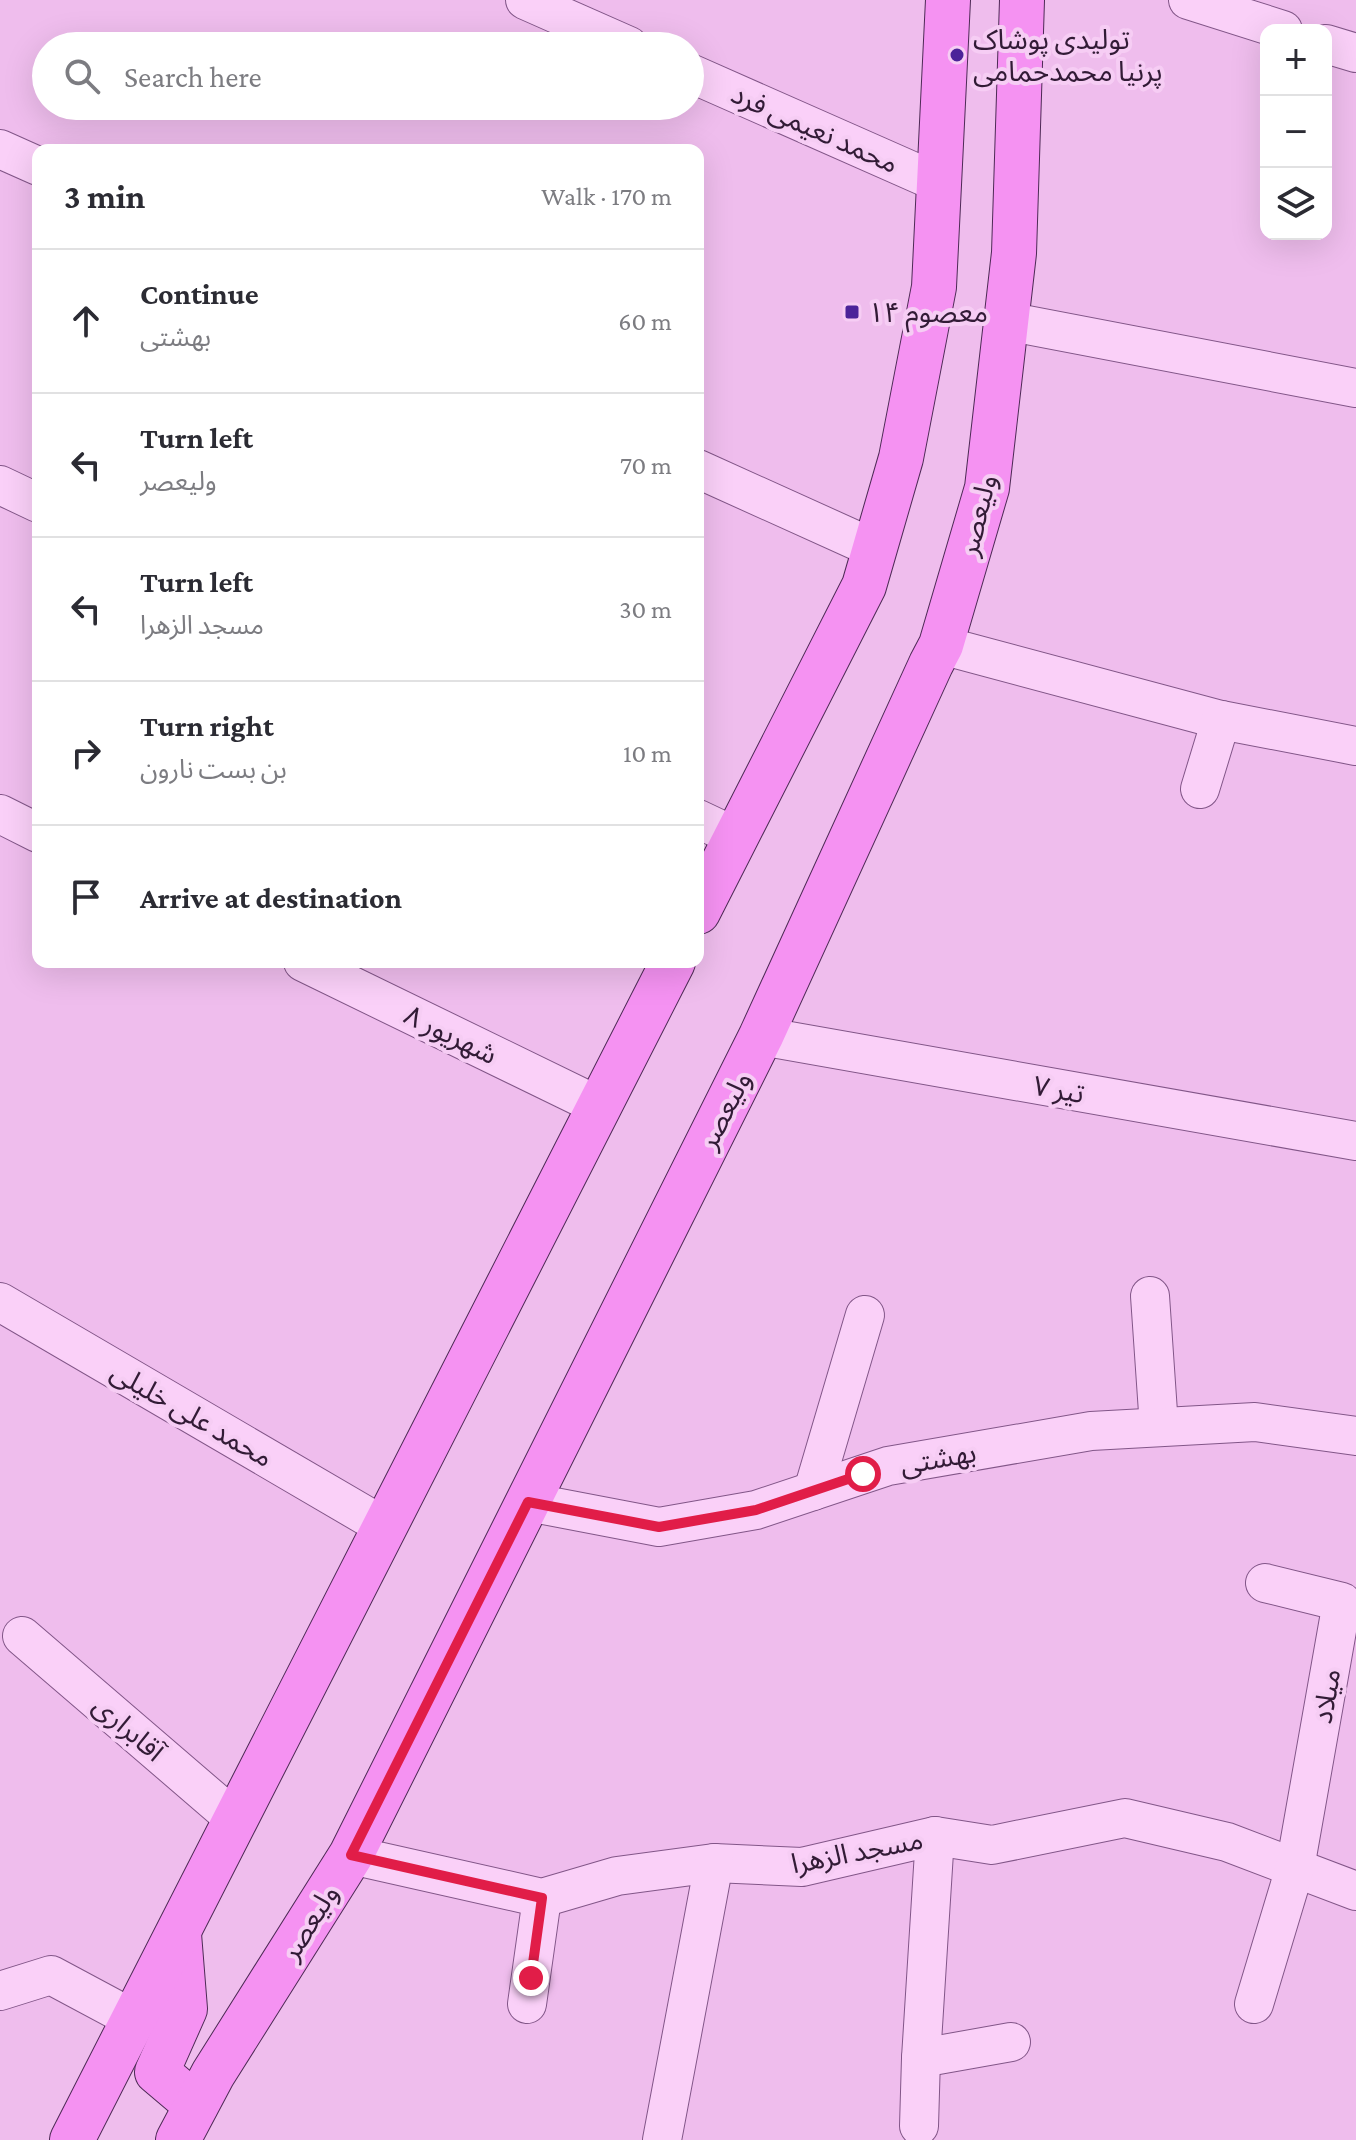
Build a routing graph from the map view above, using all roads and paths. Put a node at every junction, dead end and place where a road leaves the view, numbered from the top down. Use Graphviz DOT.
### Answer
graph roads {
  1 [pos="525,0"];
  2 [pos="948,0"];
  3 [pos="1022,0"];
  4 [pos="1188,0"];
  5 [pos="1264,24"];
  6 [pos="597,32"];
  7 [pos="1332,46"];
  8 [pos="1356,53"];
  9 [pos="704,79"];
  10 [pos="0,149"];
  11 [pos="32,163"];
  12 [pos="939,183"];
  13 [pos="1006,321"];
  14 [pos="1356,388"];
  15 [pos="704,472"];
  16 [pos="0,485"];
  17 [pos="32,500"];
  18 [pos="875,549"];
  19 [pos="941,645"];
  20 [pos="1221,720"];
  21 [pos="1356,746"];
  22 [pos="1200,789"];
  23 [pos="0,814"];
  24 [pos="717,828"];
  25 [pos="32,830"];
  26 [pos="704,885"];
  27 [pos="315,968"];
  28 [pos="670,968"];
  29 [pos="761,1036"];
  30 [pos="599,1106"];
  31 [pos="1356,1141"];
  32 [pos="1150,1296"];
  33 [pos="0,1302"];
  34 [pos="865,1315"];
  35 [pos="1159,1427"];
  36 [pos="1356,1436"];
  37 [pos="813,1491"];
  38 [pos="528,1502"];
  39 [pos="385,1527"];
  40 [pos="1265,1583"];
  41 [pos="22,1636"];
  42 [pos="236,1820"];
  43 [pos="935,1836"];
  44 [pos="351,1855"];
  45 [pos="714,1863"];
  46 [pos="1295,1868"];
  47 [pos="1356,1891"];
  48 [pos="542,1898"];
  49 [pos="179,1932"];
  50 [pos="0,1991"];
  51 [pos="527,2004"];
  52 [pos="1254,2004"];
  53 [pos="135,2020"];
  54 [pos="1011,2042"];
  55 [pos="921,2058"];
  56 [pos="97,2093"];
  57 [pos="187,2123"];
  58 [pos="919,2126"];
  59 [pos="72,2140"];
  60 [pos="107,2140"];
  61 [pos="662,2140"];
  1 -- 6 [label="street"];
  2 -- 12 [label="main road"];
  3 -- 13 [label="main road, ولیعصر"];
  4 -- 5 [label="street"];
  7 -- 8 [label="street"];
  9 -- 12 [label="street, محمد نعیمی فرد"];
  10 -- 11 [label="street"];
  12 -- 18 [label="main road"];
  13 -- 14 [label="street"];
  13 -- 19 [label="main road, ولیعصر"];
  15 -- 18 [label="street"];
  16 -- 17 [label="street"];
  18 -- 24 [label="main road"];
  19 -- 20 [label="street"];
  19 -- 29 [label="main road, ولیعصر"];
  20 -- 21 [label="street"];
  20 -- 22 [label="street"];
  23 -- 25 [label="street"];
  24 -- 26 [label="main road"];
  27 -- 30 [label="street, ۸ شهریور"];
  28 -- 30 [label="main road"];
  29 -- 31 [label="street, ۷ تیر"];
  29 -- 38 [label="main road, ولیعصر"];
  30 -- 39 [label="main road"];
  32 -- 35 [label="street"];
  33 -- 39 [label="street, محمد علی خلیلی"];
  34 -- 37 [label="street"];
  35 -- 36 [label="street, بهشتی"];
  35 -- 37 [label="street, بهشتی"];
  37 -- 38 [label="street, بهشتی"];
  38 -- 44 [label="main road, ولیعصر"];
  39 -- 42 [label="main road"];
  40 -- 46 [label="street, میلاد"];
  41 -- 42 [label="street, آقابراری"];
  42 -- 49 [label="main road"];
  43 -- 45 [label="street, مسجد الزهرا"];
  43 -- 46 [label="street, مسجد الزهرا"];
  43 -- 55 [label="street"];
  44 -- 48 [label="street, مسجد الزهرا"];
  44 -- 57 [label="main road, ولیعصر"];
  45 -- 48 [label="street, مسجد الزهرا"];
  45 -- 61 [label="street"];
  46 -- 47 [label="street, مسجد الزهرا"];
  46 -- 52 [label="street"];
  48 -- 51 [label="street"];
  49 -- 53 [label="main road"];
  49 -- 57 [label="main road"];
  50 -- 53 [label="street"];
  53 -- 56 [label="main road"];
  54 -- 55 [label="street"];
  55 -- 58 [label="street"];
  56 -- 59 [label="main road"];
  56 -- 60 [label="main road"];
}
